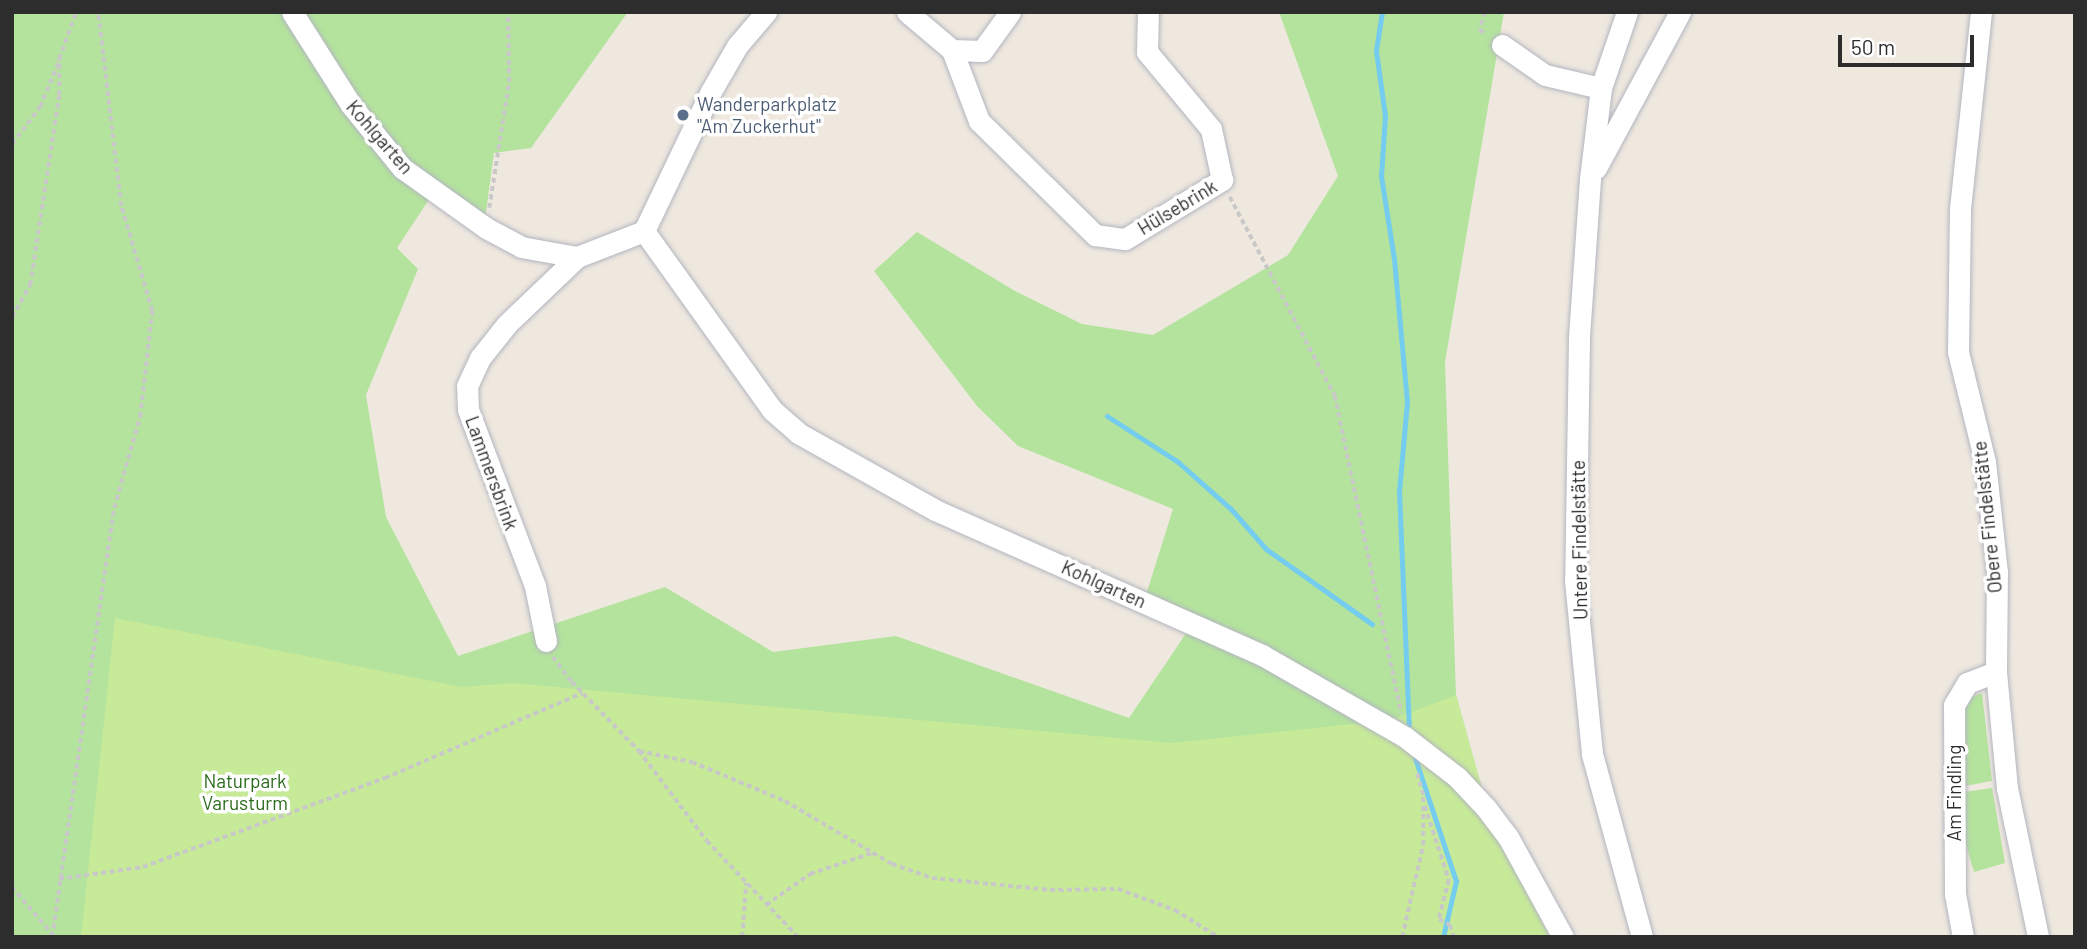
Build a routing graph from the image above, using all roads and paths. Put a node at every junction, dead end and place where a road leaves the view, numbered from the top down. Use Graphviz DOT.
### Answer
graph roads {
  1 [pos="76,12"];
  2 [pos="98,12"];
  3 [pos="292,12"];
  4 [pos="508,12"];
  5 [pos="766,12"];
  6 [pos="907,12"];
  7 [pos="1010,12"];
  8 [pos="1148,12"];
  9 [pos="1627,12"];
  10 [pos="1679,12"];
  11 [pos="1982,12"];
  12 [pos="1502,45"];
  13 [pos="952,50"];
  14 [pos="59,59"];
  15 [pos="1601,88"];
  16 [pos="12,144"];
  17 [pos="1590,179"];
  18 [pos="1222,180"];
  19 [pos="486,228"];
  20 [pos="644,231"];
  21 [pos="577,257"];
  22 [pos="12,317"];
  23 [pos="546,641"];
  24 [pos="1996,672"];
  25 [pos="582,693"];
  26 [pos="1405,737"];
  27 [pos="639,751"];
  28 [pos="1423,801"];
  29 [pos="872,853"];
  30 [pos="59,880"];
  31 [pos="746,883"];
  32 [pos="12,887"];
  33 [pos="766,905"];
  34 [pos="52,936"];
  35 [pos="741,937"];
  36 [pos="797,937"];
  37 [pos="1218,937"];
  38 [pos="1402,937"];
  39 [pos="1454,937"];
  40 [pos="1563,937"];
  41 [pos="1642,937"];
  42 [pos="1963,937"];
  43 [pos="2038,937"];
  1 -- 14 [label="path"];
  2 -- 30 [label="path"];
  3 -- 19 [label="street, Kohlgarten"];
  4 -- 19 [label="path"];
  5 -- 20 [label="street"];
  6 -- 13 [label="street, Hülsebrink"];
  7 -- 13 [label="street"];
  8 -- 18 [label="street, Hülsebrink"];
  9 -- 15 [label="street, Untere Findelstätte"];
  10 -- 17 [label="street, Untere Findelstätte"];
  11 -- 24 [label="street, Obere Findelstätte"];
  12 -- 15 [label="street"];
  13 -- 18 [label="street, Hülsebrink"];
  14 -- 16 [label="path"];
  14 -- 22 [label="path"];
  15 -- 17 [label="street, Untere Findelstätte"];
  17 -- 41 [label="street, Untere Findelstätte"];
  18 -- 26 [label="path"];
  19 -- 21 [label="street, Kohlgarten"];
  20 -- 21 [label="street"];
  20 -- 26 [label="street, Kohlgarten"];
  21 -- 23 [label="street, Lammersbrink"];
  23 -- 25 [label="path"];
  24 -- 42 [label="street, Am Findling"];
  24 -- 43 [label="street, Obere Findelstätte"];
  25 -- 27 [label="path"];
  25 -- 30 [label="path"];
  26 -- 28 [label="path"];
  26 -- 40 [label="street, Kohlgarten"];
  27 -- 29 [label="path"];
  27 -- 31 [label="path"];
  28 -- 38 [label="path"];
  28 -- 39 [label="path"];
  29 -- 33 [label="path"];
  29 -- 37 [label="path"];
  30 -- 34 [label="path"];
  31 -- 33 [label="path"];
  31 -- 35 [label="path"];
  32 -- 34 [label="path"];
  33 -- 36 [label="path"];
}
